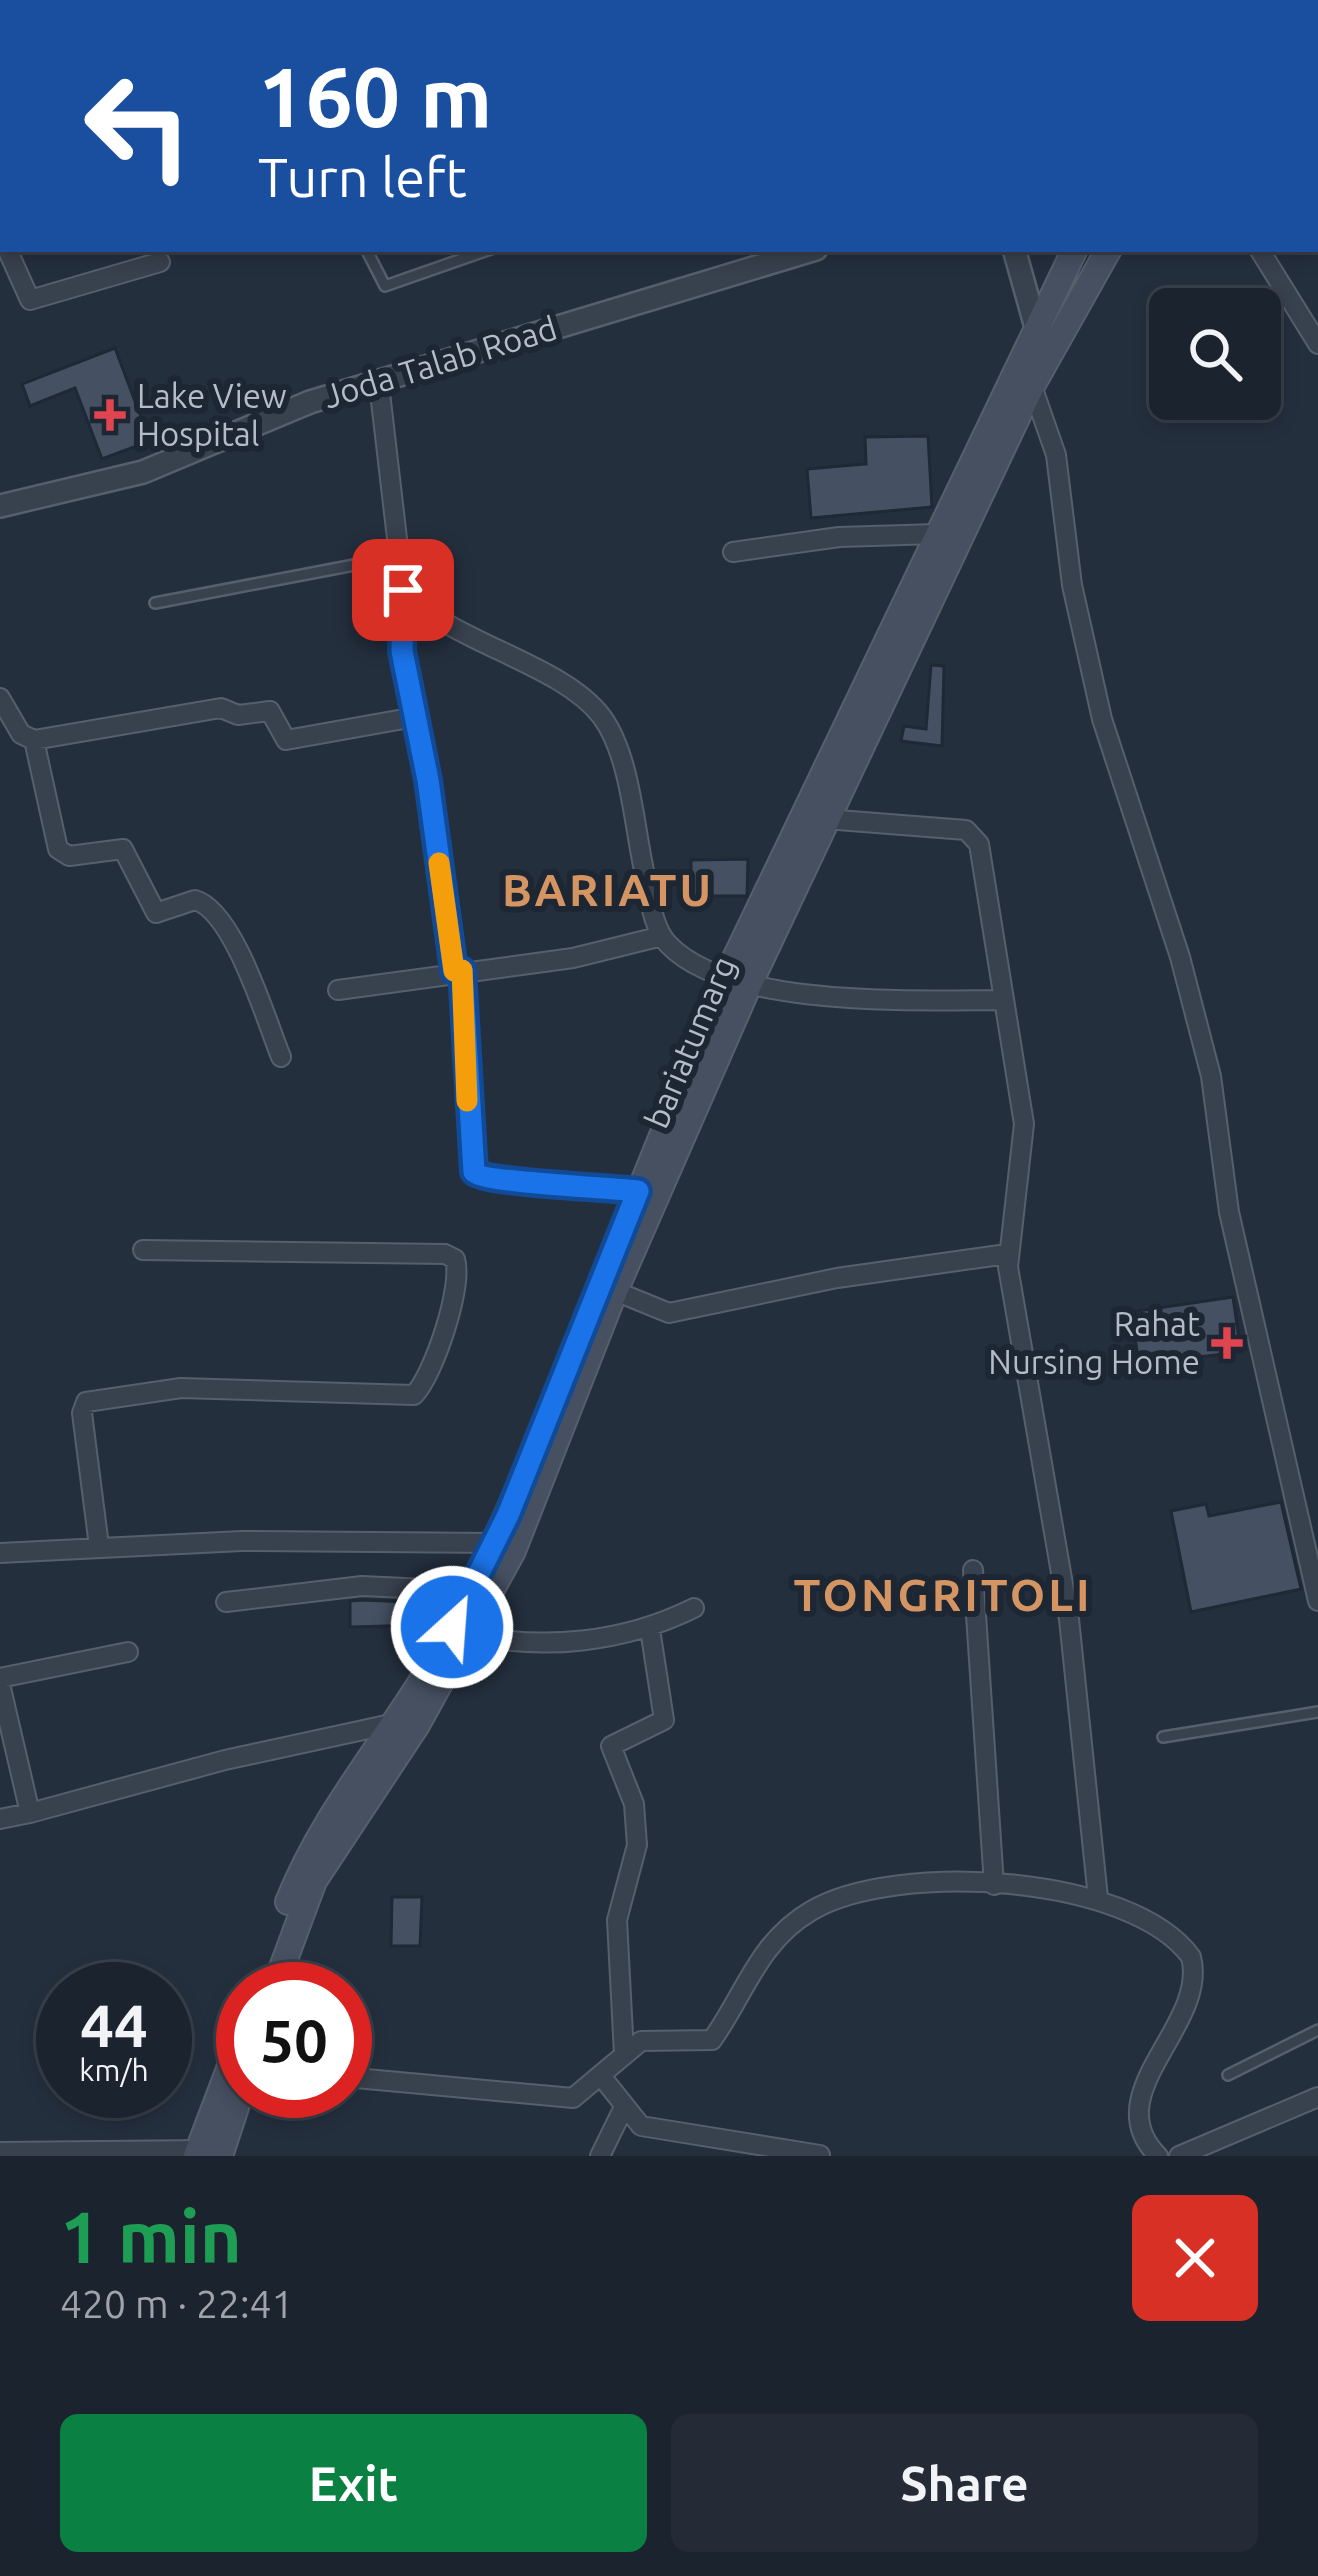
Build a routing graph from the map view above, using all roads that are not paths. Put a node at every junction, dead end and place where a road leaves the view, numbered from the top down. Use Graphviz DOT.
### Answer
graph roads {
  1 [pos="8,252"];
  2 [pos="368,252"];
  3 [pos="482,252"];
  4 [pos="806,252"];
  5 [pos="1015,252"];
  6 [pos="1075,252"];
  7 [pos="1107,252"];
  8 [pos="1260,252"];
  9 [pos="160,262"];
  10 [pos="1043,343"];
  11 [pos="1318,344"];
  12 [pos="379,384"];
  13 [pos="1032,386"];
  14 [pos="0,506"];
  15 [pos="937,534"];
  16 [pos="733,553"];
  17 [pos="396,557"];
  18 [pos="403,590"];
  19 [pos="155,603"];
  20 [pos="0,698"];
  21 [pos="415,716"];
  22 [pos="34,740"];
  23 [pos="825,820"];
  24 [pos="662,936"];
  25 [pos="458,970"];
  26 [pos="738,981"];
  27 [pos="338,990"];
  28 [pos="1004,1000"];
  29 [pos="281,1057"];
  30 [pos="638,1191"];
  31 [pos="143,1250"];
  32 [pos="1007,1254"];
  33 [pos="615,1291"];
  34 [pos="494,1543"];
  35 [pos="99,1546"];
  36 [pos="0,1553"];
  37 [pos="973,1570"];
  38 [pos="470,1591"];
  39 [pos="1318,1601"];
  40 [pos="226,1602"];
  41 [pos="694,1607"];
  42 [pos="650,1629"];
  43 [pos="466,1634"];
  44 [pos="128,1652"];
  45 [pos="0,1681"];
  46 [pos="1318,1712"];
  47 [pos="391,1724"];
  48 [pos="1163,1737"];
  49 [pos="30,1813"];
  50 [pos="0,1819"];
  51 [pos="994,1885"];
  52 [pos="1098,1898"];
  53 [pos="267,1962"];
  54 [pos="284,1962"];
  55 [pos="1318,2030"];
  56 [pos="624,2054"];
  57 [pos="1228,2075"];
  58 [pos="602,2076"];
  59 [pos="372,2080"];
  60 [pos="1318,2097"];
  61 [pos="623,2109"];
  62 [pos="219,2118"];
  63 [pos="227,2118"];
  64 [pos="0,2152"];
  65 [pos="209,2153"];
  66 [pos="820,2155"];
  67 [pos="600,2156"];
  68 [pos="1158,2156"];
  69 [pos="1179,2156"];
  1 -- 9 [label="street"];
  2 -- 3 [label="lane"];
  4 -- 12 [label="street, Joda Talab Road"];
  5 -- 10 [label="street"];
  6 -- 10 [label="main road, bariatumarg"];
  7 -- 10 [label="main road, bariatumarg"];
  8 -- 11 [label="street"];
  10 -- 13 [label="main road, bariatumarg"];
  10 -- 15 [label="main road, bariatumarg"];
  12 -- 14 [label="street, Joda Talab Road"];
  12 -- 17 [label="street"];
  13 -- 23 [label="main road, bariatumarg"];
  13 -- 39 [label="street"];
  15 -- 16 [label="street"];
  15 -- 26 [label="main road, bariatumarg"];
  17 -- 18 [label="street"];
  17 -- 19 [label="lane"];
  18 -- 21 [label="street"];
  18 -- 24 [label="street"];
  20 -- 22 [label="street"];
  21 -- 22 [label="street"];
  21 -- 25 [label="street"];
  22 -- 29 [label="street"];
  23 -- 26 [label="main road, bariatumarg"];
  23 -- 28 [label="street"];
  24 -- 25 [label="street"];
  24 -- 26 [label="street"];
  25 -- 27 [label="street"];
  25 -- 30 [label="street"];
  26 -- 28 [label="street"];
  26 -- 30 [label="main road, bariatumarg"];
  26 -- 33 [label="main road, bariatumarg"];
  28 -- 32 [label="street"];
  30 -- 34 [label="main road, bariatumarg"];
  31 -- 35 [label="street"];
  32 -- 33 [label="street"];
  32 -- 52 [label="street"];
  33 -- 43 [label="main road, bariatumarg"];
  34 -- 35 [label="street"];
  34 -- 38 [label="main road, bariatumarg"];
  35 -- 36 [label="street"];
  37 -- 51 [label="street"];
  38 -- 40 [label="street"];
  38 -- 47 [label="main road, bariatumarg"];
  41 -- 42 [label="street"];
  42 -- 43 [label="street"];
  42 -- 56 [label="street"];
  43 -- 54 [label="main road, bariatumarg"];
  44 -- 45 [label="street"];
  45 -- 49 [label="street"];
  46 -- 48 [label="lane"];
  47 -- 49 [label="street"];
  47 -- 53 [label="main road, bariatumarg"];
  49 -- 50 [label="street"];
  51 -- 52 [label="street"];
  51 -- 56 [label="street"];
  52 -- 68 [label="street"];
  55 -- 57 [label="lane"];
  56 -- 58 [label="street"];
  58 -- 59 [label="street"];
  58 -- 61 [label="street"];
  60 -- 69 [label="street"];
  61 -- 66 [label="street"];
  61 -- 67 [label="street"];
  62 -- 65 [label="main road"];
  63 -- 65 [label="main road"];
  64 -- 65 [label="street"];
}
